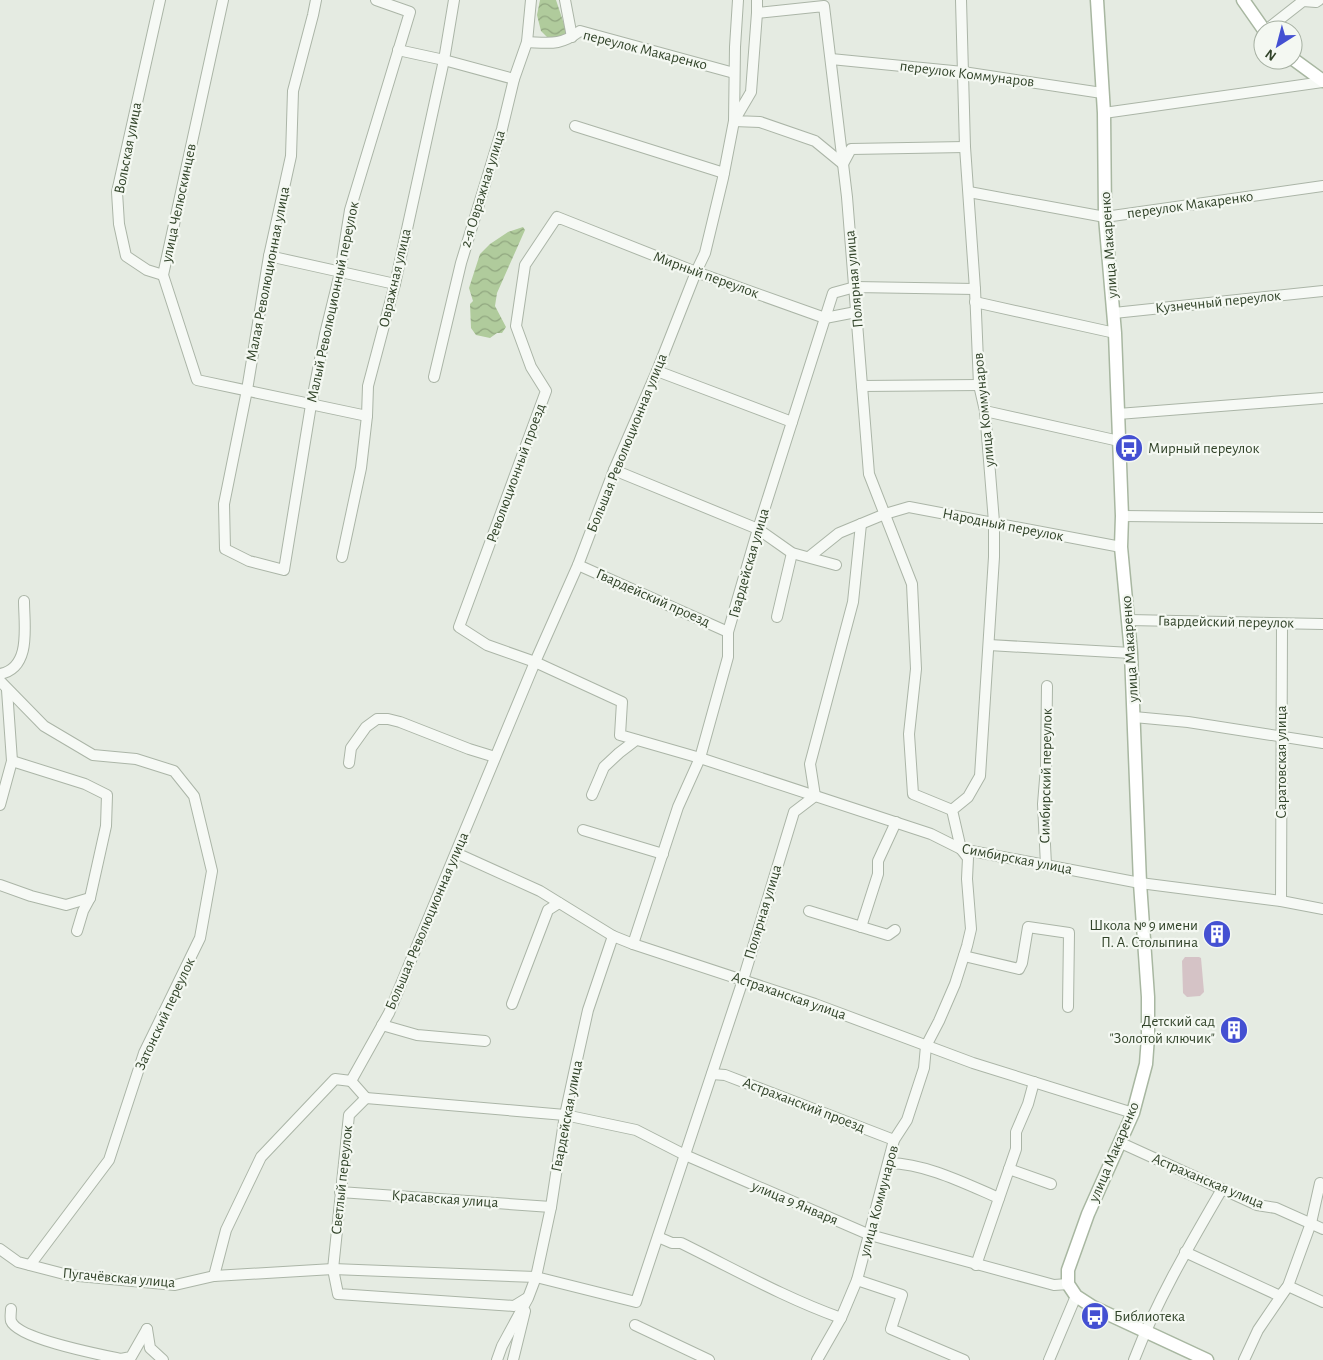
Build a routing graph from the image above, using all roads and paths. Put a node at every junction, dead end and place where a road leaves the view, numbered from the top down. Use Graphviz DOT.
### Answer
graph roads {
  1 [pos="160,0"];
  2 [pos="223,0"];
  3 [pos="316,0"];
  4 [pos="376,0"];
  5 [pos="454,0"];
  6 [pos="531,0"];
  7 [pos="565,0"];
  8 [pos="738,0"];
  9 [pos="757,0"];
  10 [pos="961,0"];
  11 [pos="1097,0"];
  12 [pos="1243,0"];
  13 [pos="1302,0"];
  14 [pos="1320,0"];
  15 [pos="757,14"];
  16 [pos="1258,20"];
  17 [pos="1277,20"];
  18 [pos="572,37"];
  19 [pos="527,42"];
  20 [pos="398,50"];
  21 [pos="444,60"];
  22 [pos="831,60"];
  23 [pos="1303,67"];
  24 [pos="964,72"];
  25 [pos="734,73"];
  26 [pos="514,79"];
  27 [pos="1323,82"];
  28 [pos="1102,93"];
  29 [pos="1104,113"];
  30 [pos="734,121"];
  31 [pos="575,126"];
  32 [pos="965,147"];
  33 [pos="843,164"];
  34 [pos="724,173"];
  35 [pos="1323,186"];
  36 [pos="969,192"];
  37 [pos="1105,217"];
  38 [pos="557,218"];
  39 [pos="269,256"];
  40 [pos="340,272"];
  41 [pos="696,272"];
  42 [pos="163,275"];
  43 [pos="395,284"];
  44 [pos="855,288"];
  45 [pos="975,289"];
  46 [pos="1323,291"];
  47 [pos="975,302"];
  48 [pos="856,312"];
  49 [pos="1114,313"];
  50 [pos="825,318"];
  51 [pos="1115,333"];
  52 [pos="657,372"];
  53 [pos="434,378"];
  54 [pos="979,385"];
  55 [pos="862,386"];
  56 [pos="247,390"];
  57 [pos="1323,398"];
  58 [pos="311,405"];
  59 [pos="985,411"];
  60 [pos="1118,414"];
  61 [pos="367,416"];
  62 [pos="792,422"];
  63 [pos="1119,440"];
  64 [pos="614,470"];
  65 [pos="885,514"];
  66 [pos="1122,516"];
  67 [pos="1323,518"];
  68 [pos="994,522"];
  69 [pos="861,524"];
  70 [pos="758,529"];
  71 [pos="1121,547"];
  72 [pos="225,549"];
  73 [pos="792,553"];
  74 [pos="342,557"];
  75 [pos="809,557"];
  76 [pos="578,565"];
  77 [pos="836,565"];
  78 [pos="24,601"];
  79 [pos="777,618"];
  80 [pos="1129,620"];
  81 [pos="1282,624"];
  82 [pos="1323,624"];
  83 [pos="728,632"];
  84 [pos="989,645"];
  85 [pos="1132,653"];
  86 [pos="535,662"];
  87 [pos="0,674"];
  88 [pos="0,681"];
  89 [pos="1047,686"];
  90 [pos="7,690"];
  91 [pos="1134,717"];
  92 [pos="1281,736"];
  93 [pos="636,740"];
  94 [pos="1323,743"];
  95 [pos="495,756"];
  96 [pos="700,758"];
  97 [pos="12,761"];
  98 [pos="349,763"];
  99 [pos="592,795"];
  100 [pos="815,796"];
  101 [pos="0,805"];
  102 [pos="952,810"];
  103 [pos="896,822"];
  104 [pos="583,830"];
  105 [pos="961,849"];
  106 [pos="456,853"];
  107 [pos="663,854"];
  108 [pos="1046,865"];
  109 [pos="1140,883"];
  110 [pos="0,885"];
  111 [pos="90,898"];
  112 [pos="1281,901"];
  113 [pos="559,903"];
  114 [pos="1323,909"];
  115 [pos="809,911"];
  116 [pos="861,927"];
  117 [pos="895,930"];
  118 [pos="77,931"];
  119 [pos="614,936"];
  120 [pos="633,944"];
  121 [pos="964,956"];
  122 [pos="743,980"];
  123 [pos="512,1004"];
  124 [pos="1068,1007"];
  125 [pos="382,1025"];
  126 [pos="485,1041"];
  127 [pos="926,1046"];
  128 [pos="712,1074"];
  129 [pos="351,1081"];
  130 [pos="1034,1082"];
  131 [pos="366,1098"];
  132 [pos="1133,1113"];
  133 [pos="565,1115"];
  134 [pos="894,1140"];
  135 [pos="1121,1143"];
  136 [pos="685,1155"];
  137 [pos="889,1163"];
  138 [pos="1009,1168"];
  139 [pos="1320,1183"];
  140 [pos="1051,1184"];
  141 [pos="1222,1189"];
  142 [pos="340,1192"];
  143 [pos="999,1198"];
  144 [pos="551,1207"];
  145 [pos="1310,1223"];
  146 [pos="1323,1228"];
  147 [pos="870,1236"];
  148 [pos="658,1237"];
  149 [pos="0,1249"];
  150 [pos="1185,1252"];
  151 [pos="30,1265"];
  152 [pos="976,1265"];
  153 [pos="333,1269"];
  154 [pos="214,1276"];
  155 [pos="536,1277"];
  156 [pos="857,1280"];
  157 [pos="1068,1284"];
  158 [pos="1288,1286"];
  159 [pos="1076,1296"];
  160 [pos="528,1298"];
  161 [pos="636,1302"];
  162 [pos="1323,1302"];
  163 [pos="11,1309"];
  164 [pos="841,1318"];
  165 [pos="635,1325"];
  166 [pos="1145,1331"];
  167 [pos="163,1360"];
  168 [pos="497,1360"];
  169 [pos="514,1360"];
  170 [pos="709,1360"];
  171 [pos="817,1360"];
  172 [pos="964,1360"];
  173 [pos="1049,1360"];
  174 [pos="1134,1360"];
  175 [pos="1207,1360"];
  176 [pos="1244,1360"];
  1 -- 42 [label="street, Вольская улица"];
  2 -- 42 [label="street, улица Челюскинцев"];
  3 -- 39 [label="street, Малая Революционная улица"];
  4 -- 20 [label="street, Малый Революционный переулок"];
  5 -- 21 [label="street, Овражная улица"];
  6 -- 19 [label="street, 2-я Овражная улица"];
  7 -- 18 [label="street"];
  8 -- 25 [label="street"];
  9 -- 15 [label="street"];
  10 -- 24 [label="street, улица Коммунаров"];
  11 -- 28 [label="main road, улица Макаренко"];
  12 -- 16 [label="main road"];
  13 -- 14 [label="street"];
  13 -- 17 [label="street"];
  15 -- 22 [label="street, Полярная улица"];
  15 -- 30 [label="street, Большая Революционная улица"];
  18 -- 19 [label="street, переулок Макаренко"];
  18 -- 25 [label="street, переулок Макаренко"];
  19 -- 26 [label="street, 2-я Овражная улица"];
  20 -- 21 [label="street"];
  20 -- 40 [label="street, Малый Революционный переулок"];
  21 -- 26 [label="street"];
  21 -- 43 [label="street, Овражная улица"];
  22 -- 24 [label="street, переулок Коммунаров"];
  22 -- 33 [label="street, Полярная улица"];
  23 -- 27 [label="main road"];
  24 -- 28 [label="street, переулок Коммунаров"];
  24 -- 32 [label="street, улица Коммунаров"];
  25 -- 30 [label="street, Большая Революционная улица"];
  26 -- 53 [label="street, 2-я Овражная улица"];
  27 -- 29 [label="street"];
  28 -- 29 [label="main road, улица Макаренко"];
  29 -- 37 [label="main road, улица Макаренко"];
  30 -- 33 [label="street"];
  30 -- 34 [label="street, Большая Революционная улица"];
  31 -- 34 [label="street"];
  32 -- 33 [label="street"];
  32 -- 36 [label="street, улица Коммунаров"];
  33 -- 44 [label="street, Полярная улица"];
  34 -- 41 [label="street, Большая Революционная улица"];
  35 -- 37 [label="street, переулок Макаренко"];
  36 -- 37 [label="street, переулок Макаренко"];
  36 -- 45 [label="street, улица Коммунаров"];
  37 -- 49 [label="main road, улица Макаренко"];
  38 -- 41 [label="street, Мирный переулок"];
  38 -- 86 [label="street, Революционный проезд"];
  39 -- 40 [label="street"];
  39 -- 56 [label="street, Малая Революционная улица"];
  40 -- 43 [label="street"];
  40 -- 58 [label="street, Малый Революционный переулок"];
  41 -- 50 [label="street, Мирный переулок"];
  41 -- 52 [label="street, Большая Революционная улица"];
  42 -- 56 [label="street, улица Челюскинцев"];
  43 -- 61 [label="street, Овражная улица"];
  44 -- 45 [label="street"];
  44 -- 48 [label="street, Полярная улица"];
  44 -- 50 [label="street, Гвардейская улица"];
  45 -- 47 [label="street, улица Коммунаров"];
  46 -- 49 [label="street, Кузнечный переулок"];
  47 -- 51 [label="street"];
  47 -- 54 [label="street, улица Коммунаров"];
  48 -- 50 [label="street"];
  48 -- 55 [label="street, Полярная улица"];
  49 -- 51 [label="main road, улица Макаренко"];
  50 -- 62 [label="street, Гвардейская улица"];
  51 -- 60 [label="main road, улица Макаренко"];
  52 -- 62 [label="street"];
  52 -- 64 [label="street, Большая Революционная улица"];
  54 -- 55 [label="street"];
  54 -- 59 [label="street, улица Коммунаров"];
  55 -- 65 [label="street, Полярная улица"];
  56 -- 58 [label="street, улица Челюскинцев"];
  56 -- 72 [label="street, Малая Революционная улица"];
  57 -- 60 [label="street"];
  58 -- 61 [label="street, улица Челюскинцев"];
  58 -- 72 [label="street, Малый Революционный переулок"];
  59 -- 63 [label="street"];
  59 -- 68 [label="street, улица Коммунаров"];
  60 -- 63 [label="main road, улица Макаренко"];
  61 -- 74 [label="street, Овражная улица"];
  62 -- 70 [label="street, Гвардейская улица"];
  63 -- 66 [label="main road, улица Макаренко"];
  64 -- 70 [label="street"];
  64 -- 76 [label="street, Большая Революционная улица"];
  65 -- 68 [label="street, Народный переулок"];
  65 -- 69 [label="street, Народный переулок"];
  65 -- 102 [label="street, Полярная улица"];
  66 -- 67 [label="street"];
  66 -- 71 [label="main road, улица Макаренко"];
  68 -- 71 [label="street, Народный переулок"];
  68 -- 84 [label="street, улица Коммунаров"];
  69 -- 75 [label="street, Народный переулок"];
  69 -- 100 [label="street"];
  70 -- 73 [label="street"];
  70 -- 83 [label="street, Гвардейская улица"];
  71 -- 80 [label="main road, улица Макаренко"];
  73 -- 75 [label="street"];
  73 -- 79 [label="street"];
  75 -- 77 [label="street"];
  76 -- 83 [label="street, Гвардейский проезд"];
  76 -- 86 [label="street, Большая Революционная улица"];
  78 -- 87 [label="street"];
  80 -- 81 [label="street, Гвардейский переулок"];
  80 -- 85 [label="main road, улица Макаренко"];
  81 -- 82 [label="street, Гвардейский переулок"];
  81 -- 92 [label="street, Саратовская улица"];
  83 -- 96 [label="street, Гвардейская улица"];
  84 -- 85 [label="street"];
  84 -- 102 [label="street, улица Коммунаров"];
  85 -- 91 [label="main road, улица Макаренко"];
  86 -- 93 [label="street, Симбирская улица"];
  86 -- 95 [label="street, Большая Революционная улица"];
  88 -- 90 [label="street"];
  89 -- 108 [label="street, Симбирский переулок"];
  90 -- 97 [label="street"];
  90 -- 151 [label="street, Затонский переулок"];
  91 -- 92 [label="street"];
  91 -- 109 [label="main road, улица Макаренко"];
  92 -- 94 [label="street"];
  92 -- 112 [label="street, Саратовская улица"];
  93 -- 96 [label="street, Симбирская улица"];
  93 -- 99 [label="street"];
  95 -- 98 [label="street"];
  95 -- 106 [label="street, Большая Революционная улица"];
  96 -- 100 [label="street, Симбирская улица"];
  96 -- 107 [label="street, Гвардейская улица"];
  97 -- 101 [label="street"];
  97 -- 111 [label="street"];
  100 -- 103 [label="street, Симбирская улица"];
  100 -- 122 [label="street, Полярная улица"];
  102 -- 105 [label="street, улица Коммунаров"];
  103 -- 105 [label="street, Симбирская улица"];
  103 -- 116 [label="street"];
  104 -- 107 [label="street"];
  105 -- 108 [label="street, Симбирская улица"];
  105 -- 121 [label="street, улица Коммунаров"];
  106 -- 113 [label="street, Астраханская улица"];
  106 -- 125 [label="street, Большая Революционная улица"];
  107 -- 120 [label="street, Гвардейская улица"];
  108 -- 109 [label="street, Симбирская улица"];
  109 -- 112 [label="street, Симбирская улица"];
  109 -- 132 [label="main road, улица Макаренко"];
  110 -- 111 [label="street"];
  111 -- 118 [label="street"];
  112 -- 114 [label="street, Симбирская улица"];
  113 -- 119 [label="street, Астраханская улица"];
  113 -- 123 [label="street"];
  115 -- 116 [label="street"];
  116 -- 117 [label="street"];
  119 -- 120 [label="street, Астраханская улица"];
  119 -- 133 [label="street, Гвардейская улица"];
  120 -- 122 [label="street, Астраханская улица"];
  121 -- 124 [label="street"];
  121 -- 127 [label="street, улица Коммунаров"];
  122 -- 127 [label="street, Астраханская улица"];
  122 -- 128 [label="street, Полярная улица"];
  125 -- 126 [label="street"];
  125 -- 129 [label="street, Большая Революционная улица"];
  127 -- 130 [label="street, Астраханская улица"];
  127 -- 134 [label="street, улица Коммунаров"];
  128 -- 134 [label="street, Астраханский проезд"];
  128 -- 136 [label="street, Полярная улица"];
  129 -- 131 [label="street"];
  129 -- 154 [label="street"];
  130 -- 132 [label="street, Астраханская улица"];
  130 -- 138 [label="street"];
  131 -- 133 [label="street, улица 9 Января"];
  131 -- 142 [label="street, Светлый переулок"];
  132 -- 135 [label="main road, улица Макаренко"];
  133 -- 136 [label="street, улица 9 Января"];
  133 -- 144 [label="street, Гвардейская улица"];
  134 -- 137 [label="street, улица Коммунаров"];
  135 -- 141 [label="street, Астраханская улица"];
  135 -- 157 [label="main road, улица Макаренко"];
  136 -- 147 [label="street, улица 9 Января"];
  136 -- 148 [label="street, Полярная улица"];
  137 -- 143 [label="street"];
  137 -- 147 [label="street, улица Коммунаров"];
  138 -- 140 [label="street"];
  138 -- 143 [label="street"];
  139 -- 145 [label="street"];
  141 -- 145 [label="street, Астраханская улица"];
  141 -- 150 [label="street"];
  142 -- 144 [label="street, Красавская улица"];
  142 -- 153 [label="street, Светлый переулок"];
  143 -- 152 [label="street"];
  144 -- 155 [label="street, Гвардейская улица"];
  145 -- 146 [label="street, Астраханская улица"];
  145 -- 158 [label="street"];
  147 -- 152 [label="street, улица 9 Января"];
  147 -- 156 [label="street, улица Коммунаров"];
  148 -- 161 [label="street, Полярная улица"];
  148 -- 164 [label="street"];
  149 -- 151 [label="street, Пугачёвская улица"];
  150 -- 158 [label="street"];
  150 -- 166 [label="street"];
  151 -- 154 [label="street, Пугачёвская улица"];
  152 -- 157 [label="street, улица 9 Января"];
  153 -- 154 [label="street, Пугачёвская улица"];
  153 -- 155 [label="street, Пугачёвская улица"];
  153 -- 160 [label="street"];
  155 -- 160 [label="street, Гвардейская улица"];
  155 -- 161 [label="street, Пугачёвская улица"];
  156 -- 164 [label="street, улица Коммунаров"];
  156 -- 172 [label="street"];
  157 -- 159 [label="main road"];
  158 -- 162 [label="street"];
  158 -- 176 [label="street"];
  159 -- 166 [label="main road"];
  159 -- 173 [label="street"];
  160 -- 168 [label="street"];
  160 -- 169 [label="street"];
  163 -- 167 [label="street"];
  164 -- 171 [label="street, улица Коммунаров"];
  165 -- 170 [label="street"];
  166 -- 174 [label="street"];
  166 -- 175 [label="main road"];
}
